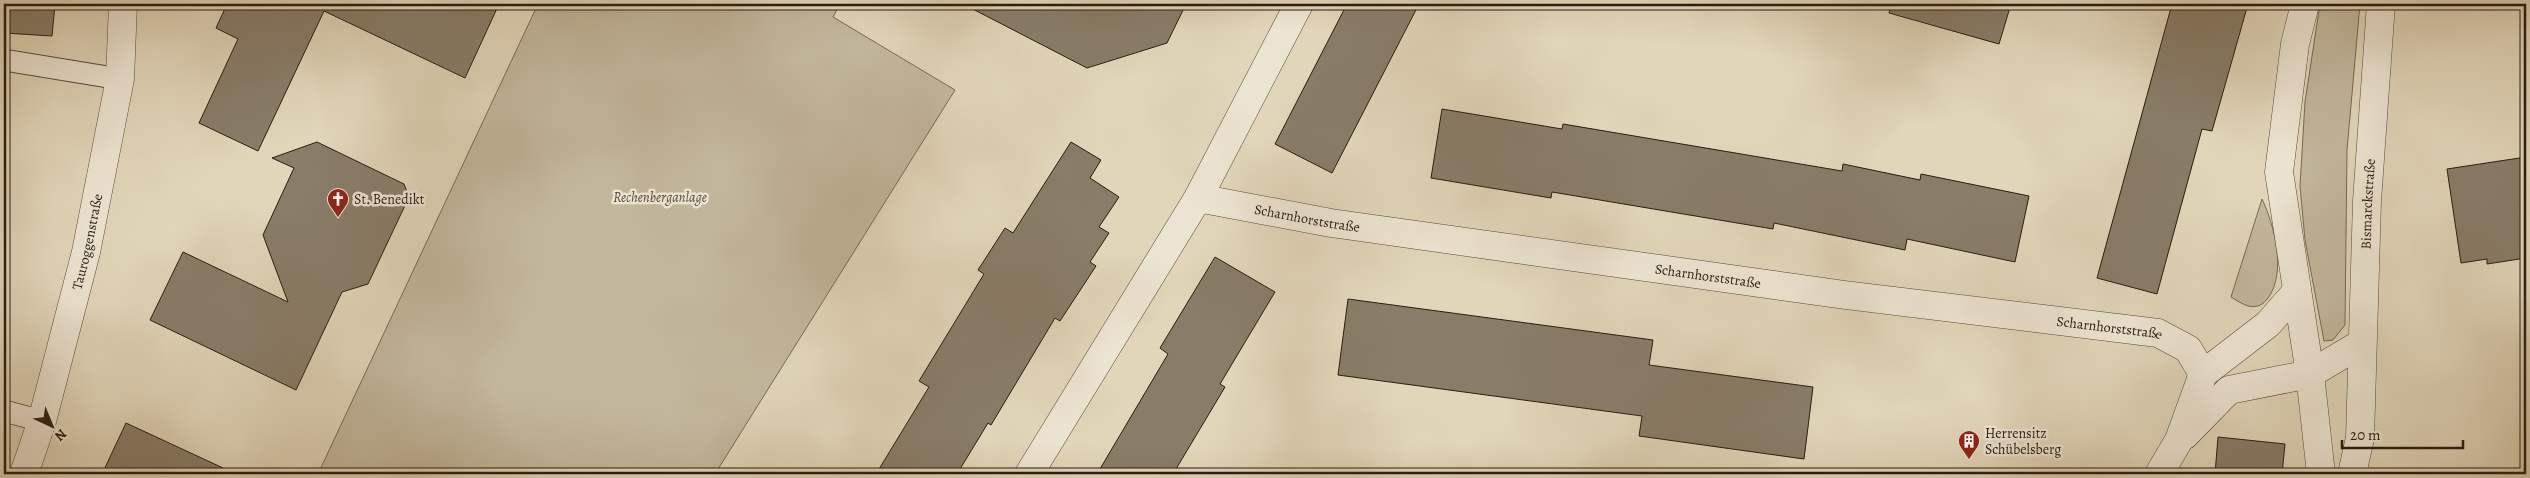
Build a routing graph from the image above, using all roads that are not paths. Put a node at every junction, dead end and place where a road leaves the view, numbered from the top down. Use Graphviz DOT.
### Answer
graph roads {
  1 [pos="124,4"];
  2 [pos="1299,4"];
  3 [pos="2305,4"];
  4 [pos="2380,4"];
  5 [pos="4,60"];
  6 [pos="120,79"];
  7 [pos="1198,198"];
  8 [pos="2297,291"];
  9 [pos="2362,343"];
  10 [pos="2202,374"];
  11 [pos="2310,374"];
  12 [pos="4,411"];
  13 [pos="42,421"];
  14 [pos="2179,440"];
  15 [pos="24,474"];
  16 [pos="1029,474"];
  17 [pos="2159,474"];
  18 [pos="2321,474"];
  19 [pos="2352,474"];
  1 -- 6 [label="street, Tauroggenstraße"];
  2 -- 7 [label="street"];
  3 -- 8 [label="street"];
  4 -- 9 [label="street, Bismarckstraße"];
  5 -- 6 [label="lane"];
  6 -- 13 [label="street, Tauroggenstraße"];
  7 -- 10 [label="street, Scharnhorststraße"];
  7 -- 16 [label="street"];
  8 -- 10 [label="street"];
  8 -- 11 [label="street"];
  9 -- 11 [label="street"];
  9 -- 19 [label="street, Bismarckstraße"];
  10 -- 14 [label="street"];
  11 -- 14 [label="street"];
  11 -- 18 [label="street"];
  12 -- 13 [label="lane"];
  13 -- 15 [label="street, Tauroggenstraße"];
  14 -- 17 [label="street"];
}
